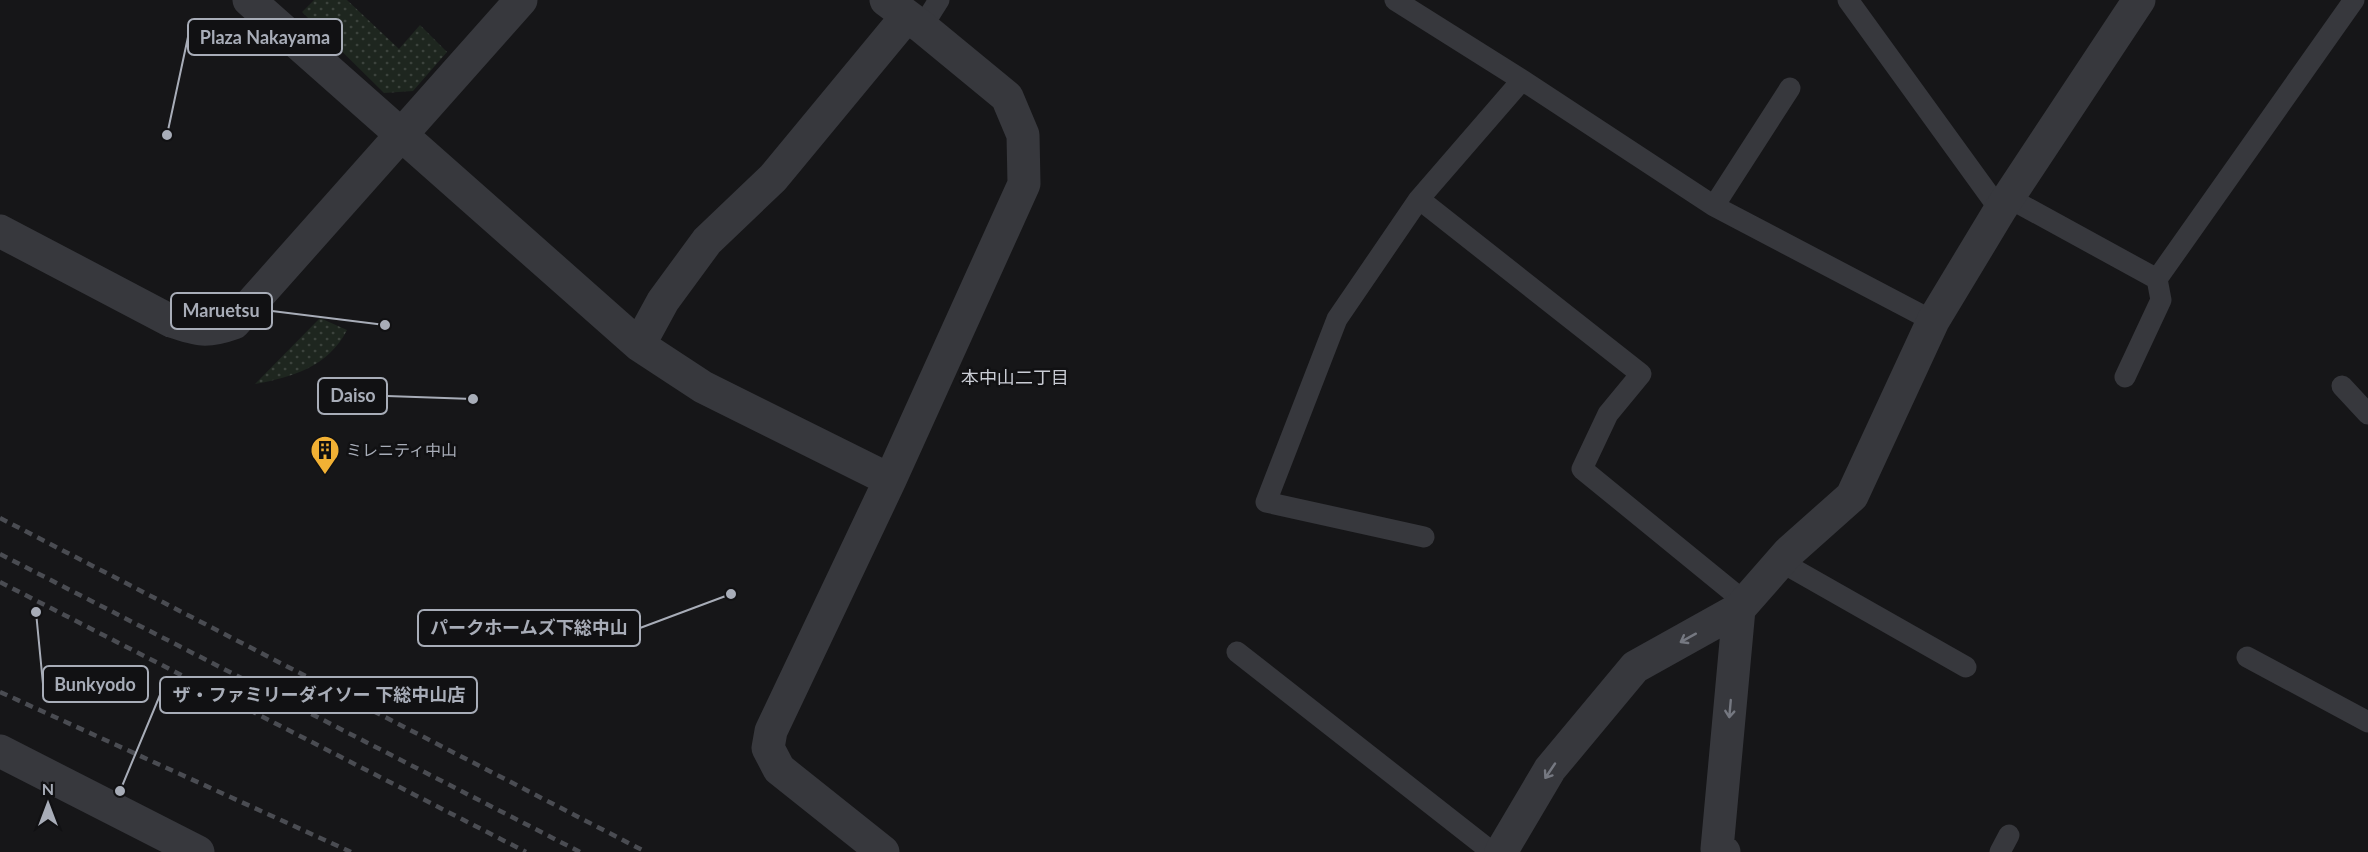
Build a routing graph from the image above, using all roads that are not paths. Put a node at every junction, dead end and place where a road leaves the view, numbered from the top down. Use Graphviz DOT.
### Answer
graph roads {
  1 [pos="249,0"];
  2 [pos="521,0"];
  3 [pos="1395,0"];
  4 [pos="1848,0"];
  5 [pos="2139,0"];
  6 [pos="2354,0"];
  7 [pos="914,11"];
  8 [pos="1522,80"];
  9 [pos="1790,88"];
  10 [pos="400,135"];
  11 [pos="1419,199"];
  12 [pos="2005,204"];
  13 [pos="1714,206"];
  14 [pos="0,231"];
  15 [pos="2157,279"];
  16 [pos="1933,321"];
  17 [pos="639,345"];
  18 [pos="2125,377"];
  19 [pos="2342,386"];
  20 [pos="2368,414"];
  21 [pos="890,480"];
  22 [pos="1424,537"];
  23 [pos="1781,562"];
  24 [pos="1742,606"];
  25 [pos="1237,652"];
  26 [pos="2247,657"];
  27 [pos="1966,667"];
  28 [pos="2368,722"];
  29 [pos="0,751"];
  30 [pos="191,850"];
  31 [pos="1719,851"];
  32 [pos="884,852"];
  33 [pos="1492,852"];
  34 [pos="1501,852"];
  1 -- 10 [label="street"];
  2 -- 10 [label="street"];
  3 -- 8 [label="lane"];
  4 -- 12 [label="lane"];
  5 -- 12 [label="street"];
  6 -- 15 [label="lane"];
  7 -- 17 [label="street"];
  7 -- 21 [label="street"];
  8 -- 11 [label="lane"];
  8 -- 13 [label="lane"];
  9 -- 13 [label="lane"];
  10 -- 14 [label="street"];
  10 -- 17 [label="street"];
  11 -- 22 [label="lane"];
  11 -- 24 [label="lane"];
  12 -- 15 [label="lane"];
  12 -- 16 [label="street"];
  13 -- 16 [label="lane"];
  15 -- 18 [label="lane"];
  16 -- 23 [label="street"];
  17 -- 21 [label="street"];
  19 -- 20 [label="lane"];
  21 -- 32 [label="street"];
  23 -- 24 [label="street"];
  23 -- 27 [label="lane"];
  24 -- 31 [label="street, one-way"];
  24 -- 34 [label="street, one-way"];
  25 -- 33 [label="lane"];
  26 -- 28 [label="lane"];
  29 -- 30 [label="street"];
}
